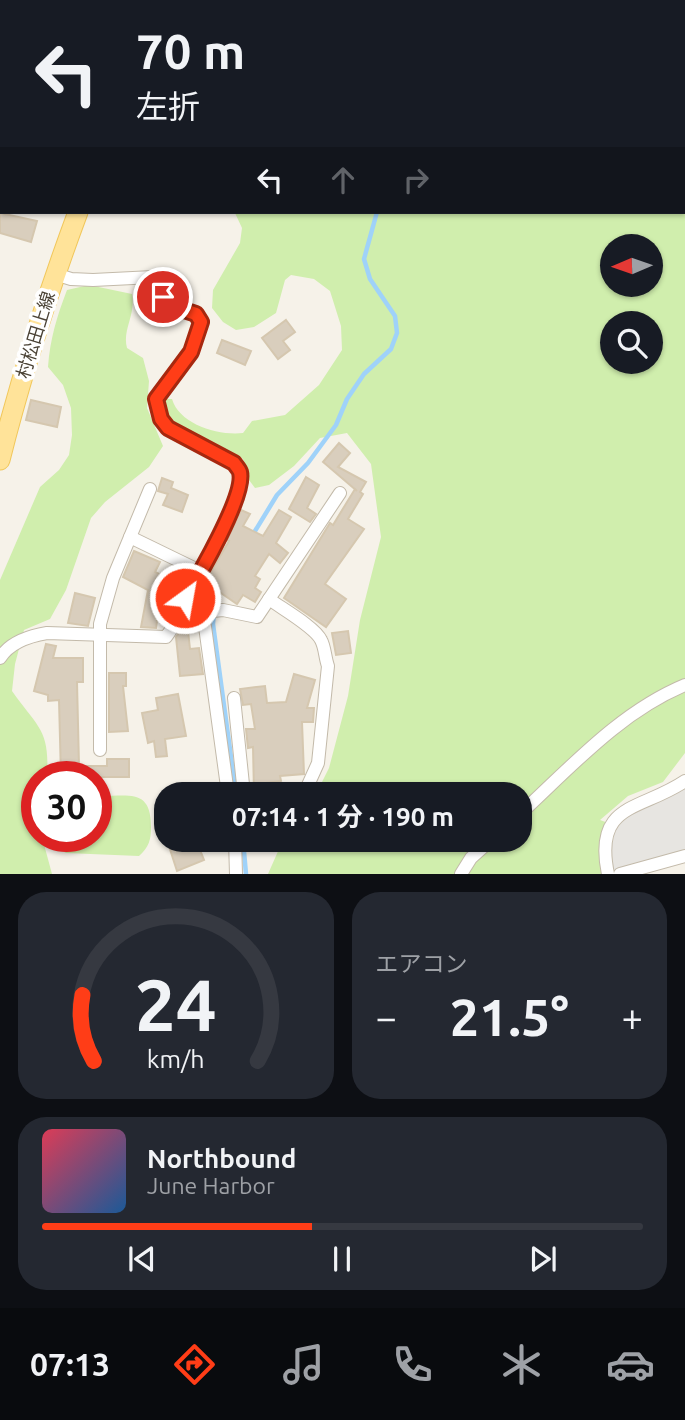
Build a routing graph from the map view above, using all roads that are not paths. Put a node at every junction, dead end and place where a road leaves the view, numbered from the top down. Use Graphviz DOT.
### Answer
graph roads {
  1 [pos="74,214"];
  2 [pos="55,274"];
  3 [pos="0,460"];
  4 [pos="150,489"];
  5 [pos="340,493"];
  6 [pos="130,537"];
  7 [pos="202,572"];
  8 [pos="269,599"];
  9 [pos="204,612"];
  10 [pos="182,614"];
  11 [pos="98,635"];
  12 [pos="0,659"];
  13 [pos="685,685"];
  14 [pos="234,698"];
  15 [pos="100,750"];
  16 [pos="685,781"];
  17 [pos="226,782"];
  18 [pos="243,782"];
  19 [pos="309,782"];
  20 [pos="532,803"];
  21 [pos="235,852"];
  22 [pos="478,852"];
  23 [pos="685,856"];
  24 [pos="236,874"];
  25 [pos="461,874"];
  26 [pos="608,874"];
  27 [pos="620,874"];
  1 -- 2 [label="main road, 村松田上線"];
  2 -- 3 [label="main road, 村松田上線"];
  2 -- 7 [label="street"];
  4 -- 6 [label="street"];
  5 -- 8 [label="street"];
  6 -- 7 [label="street"];
  6 -- 11 [label="street"];
  7 -- 10 [label="street"];
  8 -- 9 [label="street"];
  8 -- 19 [label="street"];
  9 -- 10 [label="street"];
  9 -- 17 [label="street"];
  10 -- 11 [label="street"];
  11 -- 12 [label="street"];
  11 -- 15 [label="street"];
  13 -- 20 [label="street"];
  14 -- 18 [label="street"];
  16 -- 26 [label="street"];
  21 -- 24 [label="street"];
  22 -- 25 [label="street"];
  23 -- 27 [label="street"];
}
